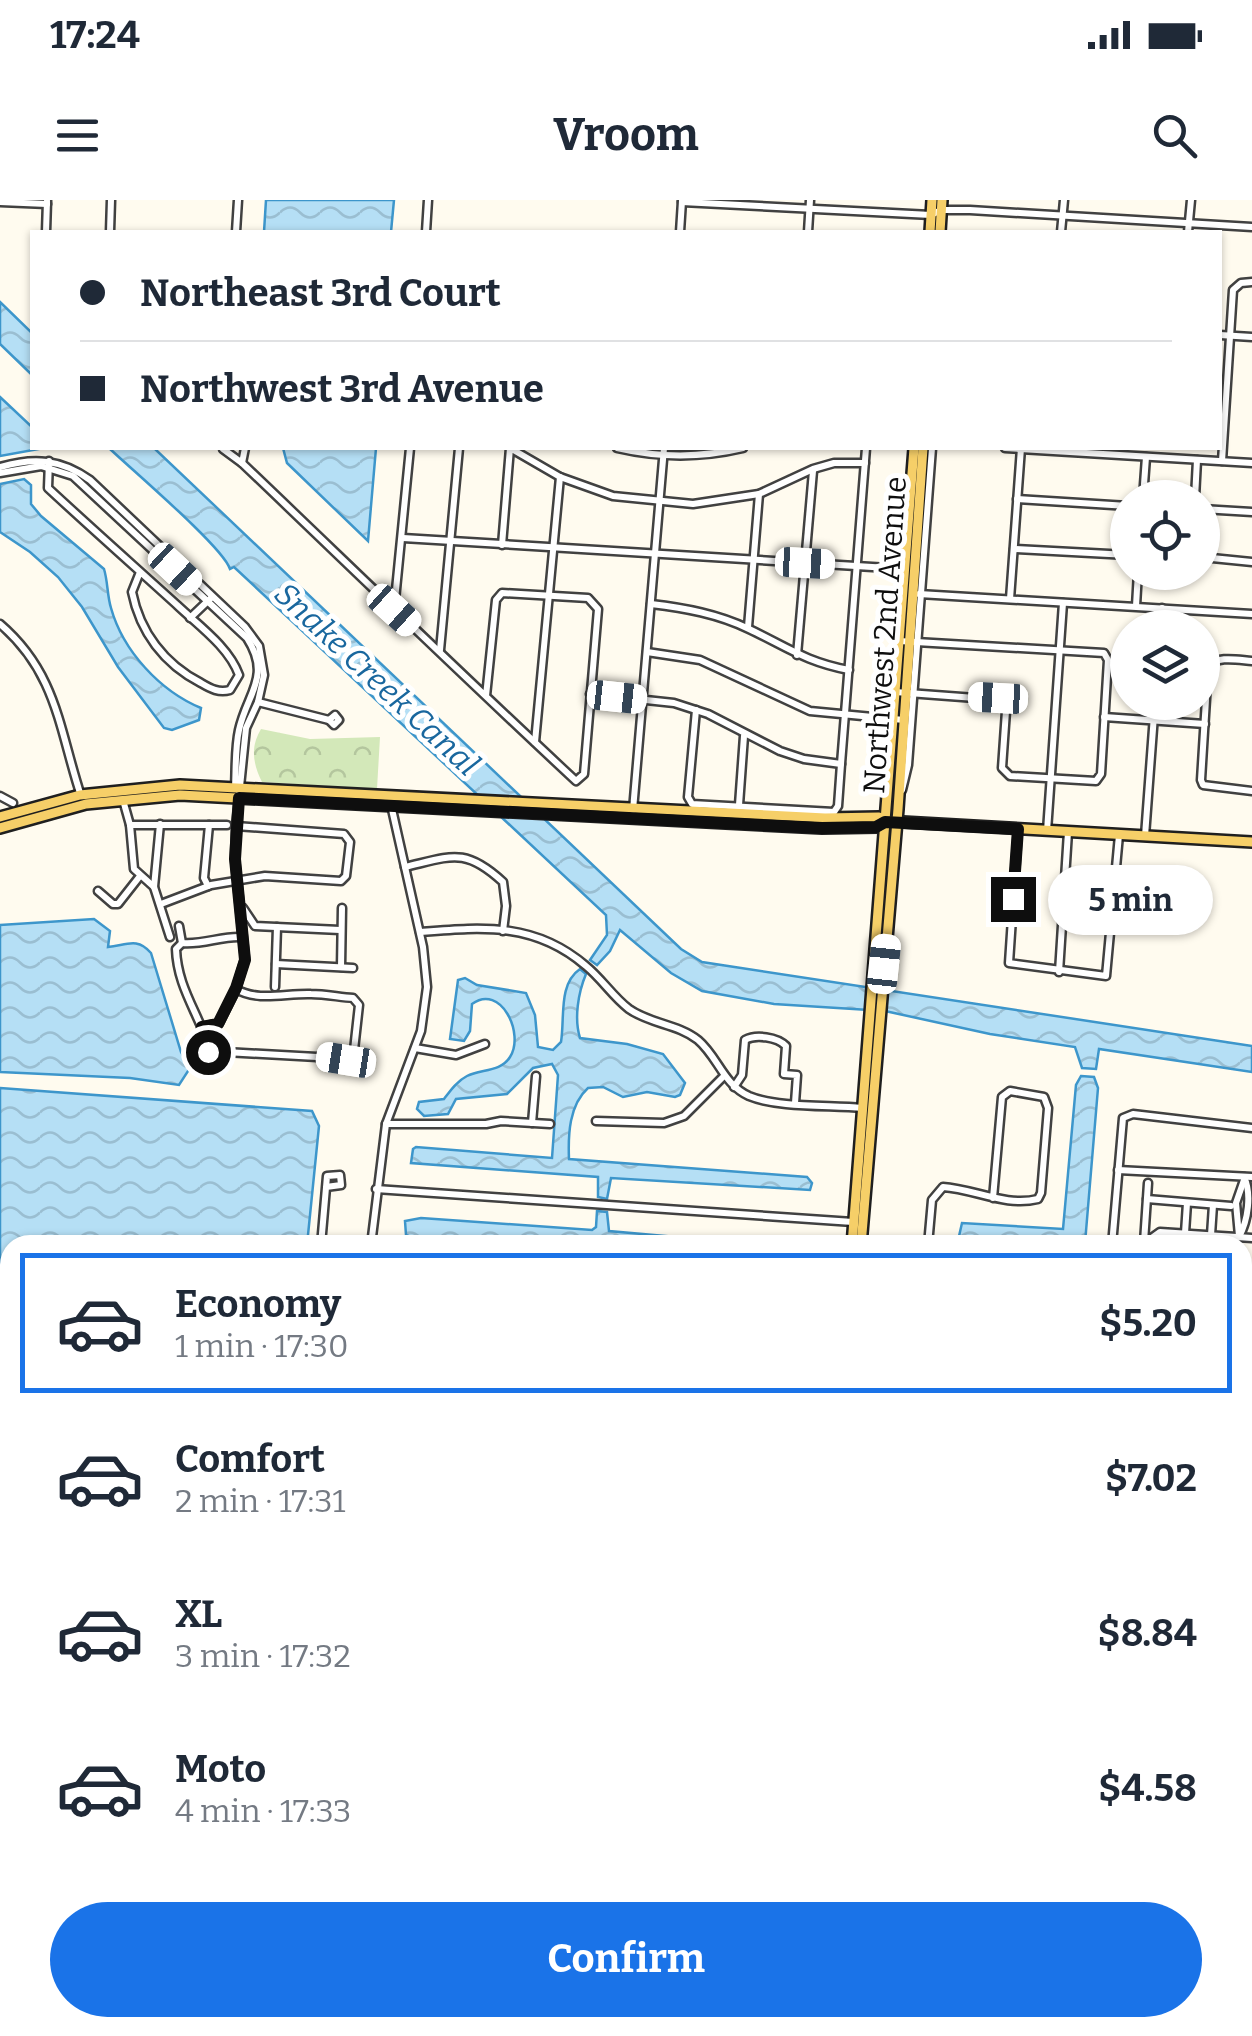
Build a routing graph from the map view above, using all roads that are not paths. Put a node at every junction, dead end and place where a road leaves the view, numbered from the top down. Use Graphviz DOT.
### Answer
graph roads {
  1 [pos="112,200"];
  2 [pos="238,200"];
  3 [pos="428,200"];
  4 [pos="932,200"];
  5 [pos="1064,200"];
  6 [pos="1190,200"];
  7 [pos="682,201"];
  8 [pos="0,202"];
  9 [pos="47,202"];
  10 [pos="809,204"];
  11 [pos="938,208"];
  12 [pos="1062,216"];
  13 [pos="1189,222"];
  14 [pos="1252,227"];
  15 [pos="46,230"];
  16 [pos="110,230"];
  17 [pos="236,230"];
  18 [pos="426,230"];
  19 [pos="680,230"];
  20 [pos="808,230"];
  21 [pos="1061,230"];
  22 [pos="1188,230"];
  23 [pos="1252,282"];
  24 [pos="1222,336"];
  25 [pos="1230,336"];
  26 [pos="1252,338"];
  27 [pos="225,450"];
  28 [pos="245,450"];
  29 [pos="410,450"];
  30 [pos="459,450"];
  31 [pos="510,450"];
  32 [pos="513,450"];
  33 [pos="733,450"];
  34 [pos="866,450"];
  35 [pos="914,450"];
  36 [pos="924,450"];
  37 [pos="932,450"];
  38 [pos="1021,450"];
  39 [pos="1058,450"];
  40 [pos="1172,450"];
  41 [pos="664,451"];
  42 [pos="1146,457"];
  43 [pos="1172,458"];
  44 [pos="1198,460"];
  45 [pos="1222,461"];
  46 [pos="242,462"];
  47 [pos="864,463"];
  48 [pos="1252,463"];
  49 [pos="49,464"];
  50 [pos="813,469"];
  51 [pos="0,470"];
  52 [pos="560,477"];
  53 [pos="1145,480"];
  54 [pos="1196,480"];
  55 [pos="759,494"];
  56 [pos="1017,499"];
  57 [pos="660,502"];
  58 [pos="1110,505"];
  59 [pos="1220,511"];
  60 [pos="1252,512"];
  61 [pos="403,538"];
  62 [pos="450,542"];
  63 [pos="502,545"];
  64 [pos="551,548"];
  65 [pos="1014,549"];
  66 [pos="656,554"];
  67 [pos="1110,554"];
  68 [pos="754,559"];
  69 [pos="1220,559"];
  70 [pos="1252,562"];
  71 [pos="805,563"];
  72 [pos="857,565"];
  73 [pos="909,569"];
  74 [pos="140,572"];
  75 [pos="1137,590"];
  76 [pos="917,594"];
  77 [pos="547,595"];
  78 [pos="210,598"];
  79 [pos="1010,599"];
  80 [pos="1064,603"];
  81 [pos="651,604"];
  82 [pos="1136,606"];
  83 [pos="1162,608"];
  84 [pos="394,610"];
  85 [pos="1252,614"];
  86 [pos="190,618"];
  87 [pos="0,624"];
  88 [pos="748,628"];
  89 [pos="909,641"];
  90 [pos="1060,650"];
  91 [pos="440,652"];
  92 [pos="647,652"];
  93 [pos="797,656"];
  94 [pos="1252,661"];
  95 [pos="848,670"];
  96 [pos="905,693"];
  97 [pos="590,694"];
  98 [pos="486,696"];
  99 [pos="254,700"];
  100 [pos="643,700"];
  101 [pos="696,710"];
  102 [pos="845,716"];
  103 [pos="1104,717"];
  104 [pos="329,720"];
  105 [pos="898,720"];
  106 [pos="1154,721"];
  107 [pos="1205,724"];
  108 [pos="744,736"];
  109 [pos="534,742"];
  110 [pos="841,764"];
  111 [pos="1252,779"];
  112 [pos="1051,780"];
  113 [pos="238,791"];
  114 [pos="1252,791"];
  115 [pos="899,795"];
  116 [pos="0,796"];
  117 [pos="123,799"];
  118 [pos="83,800"];
  119 [pos="390,801"];
  120 [pos="14,803"];
  121 [pos="738,806"];
  122 [pos="633,812"];
  123 [pos="0,817"];
  124 [pos="885,822"];
  125 [pos="897,822"];
  126 [pos="160,824"];
  127 [pos="209,825"];
  128 [pos="226,825"];
  129 [pos="130,826"];
  130 [pos="236,826"];
  131 [pos="0,828"];
  132 [pos="1018,829"];
  133 [pos="1048,831"];
  134 [pos="1068,832"];
  135 [pos="1119,835"];
  136 [pos="1145,837"];
  137 [pos="1252,842"];
  138 [pos="406,867"];
  139 [pos="140,876"];
  140 [pos="238,882"];
  141 [pos="208,886"];
  142 [pos="154,887"];
  143 [pos="98,891"];
  144 [pos="162,904"];
  145 [pos="242,908"];
  146 [pos="342,908"];
  147 [pos="882,925"];
  148 [pos="179,926"];
  149 [pos="278,927"];
  150 [pos="340,930"];
  151 [pos="503,931"];
  152 [pos="420,932"];
  153 [pos="170,937"];
  154 [pos="242,938"];
  155 [pos="182,943"];
  156 [pos="276,964"];
  157 [pos="340,967"];
  158 [pos="353,968"];
  159 [pos="1059,972"];
  160 [pos="274,987"];
  161 [pos="236,988"];
  162 [pos="202,1027"];
  163 [pos="485,1044"];
  164 [pos="415,1048"];
  165 [pos="536,1076"];
  166 [pos="724,1076"];
  167 [pos="734,1087"];
  168 [pos="795,1103"];
  169 [pos="868,1108"];
  170 [pos="596,1121"];
  171 [pos="532,1123"];
  172 [pos="386,1124"];
  173 [pos="550,1124"];
  174 [pos="1252,1128"];
  175 [pos="1118,1170"];
  176 [pos="1247,1178"];
  177 [pos="1148,1184"];
  178 [pos="326,1187"];
  179 [pos="376,1189"];
  180 [pos="993,1198"];
  181 [pos="1147,1200"];
  182 [pos="1187,1202"];
  183 [pos="1213,1204"];
  184 [pos="1231,1206"];
  185 [pos="1241,1213"];
  186 [pos="858,1222"];
  187 [pos="1185,1233"];
  188 [pos="323,1235"];
  189 [pos="372,1235"];
  190 [pos="855,1235"];
  191 [pos="860,1235"];
  192 [pos="929,1235"];
  193 [pos="1113,1235"];
  194 [pos="1144,1235"];
  195 [pos="1156,1235"];
  196 [pos="1211,1235"];
  197 [pos="1239,1235"];
  1 -- 16 [label="street"];
  2 -- 17 [label="street"];
  3 -- 18 [label="street"];
  4 -- 11 [label="main road"];
  5 -- 12 [label="street"];
  6 -- 13 [label="street"];
  7 -- 10 [label="street"];
  7 -- 19 [label="street"];
  8 -- 9 [label="street"];
  9 -- 15 [label="street"];
  10 -- 11 [label="street"];
  10 -- 20 [label="street"];
  11 -- 12 [label="street"];
  12 -- 13 [label="street"];
  12 -- 21 [label="street"];
  13 -- 14 [label="street"];
  13 -- 22 [label="street"];
  23 -- 25 [label="street"];
  24 -- 25 [label="street"];
  25 -- 26 [label="street"];
  25 -- 45 [label="street"];
  27 -- 46 [label="street"];
  28 -- 46 [label="street"];
  29 -- 61 [label="street"];
  30 -- 62 [label="street"];
  31 -- 63 [label="street"];
  32 -- 52 [label="street"];
  33 -- 41 [label="street"];
  34 -- 47 [label="street"];
  35 -- 73 [label="main road, Northwest 2nd Avenue"];
  36 -- 73 [label="main road, Northwest 2nd Avenue"];
  37 -- 76 [label="street"];
  38 -- 56 [label="street"];
  39 -- 42 [label="street"];
  40 -- 43 [label="street"];
  41 -- 57 [label="street"];
  42 -- 43 [label="street"];
  42 -- 53 [label="street"];
  43 -- 44 [label="street"];
  44 -- 45 [label="street"];
  44 -- 54 [label="street"];
  45 -- 48 [label="street"];
  46 -- 84 [label="street"];
  47 -- 50 [label="street"];
  47 -- 72 [label="street"];
  49 -- 51 [label="street"];
  49 -- 74 [label="street"];
  49 -- 78 [label="street"];
  50 -- 55 [label="street"];
  50 -- 71 [label="street"];
  52 -- 57 [label="street"];
  52 -- 64 [label="street"];
  55 -- 57 [label="street"];
  55 -- 68 [label="street"];
  56 -- 58 [label="street"];
  56 -- 65 [label="street"];
  57 -- 66 [label="street"];
  59 -- 60 [label="street"];
  61 -- 62 [label="street"];
  61 -- 84 [label="street"];
  62 -- 63 [label="street"];
  62 -- 91 [label="street"];
  63 -- 64 [label="street"];
  64 -- 66 [label="street"];
  64 -- 77 [label="street"];
  65 -- 67 [label="street"];
  65 -- 79 [label="street"];
  66 -- 68 [label="street"];
  66 -- 81 [label="street"];
  68 -- 71 [label="street"];
  68 -- 88 [label="street"];
  69 -- 70 [label="street"];
  71 -- 72 [label="street"];
  71 -- 93 [label="street"];
  72 -- 73 [label="street"];
  72 -- 95 [label="street"];
  73 -- 76 [label="main road, Northwest 2nd Avenue"];
  73 -- 89 [label="main road, Northwest 2nd Avenue"];
  74 -- 86 [label="street"];
  74 -- 86 [label="street"];
  75 -- 82 [label="street"];
  76 -- 79 [label="street"];
  76 -- 89 [label="main road, Northwest 2nd Avenue"];
  77 -- 97 [label="street"];
  77 -- 98 [label="street"];
  77 -- 109 [label="street"];
  78 -- 86 [label="street"];
  78 -- 99 [label="street"];
  79 -- 80 [label="street"];
  80 -- 82 [label="street"];
  80 -- 90 [label="street"];
  81 -- 88 [label="street"];
  81 -- 92 [label="street"];
  82 -- 83 [label="street"];
  83 -- 85 [label="street"];
  84 -- 91 [label="street"];
  87 -- 118 [label="street"];
  88 -- 93 [label="street"];
  89 -- 90 [label="street"];
  89 -- 96 [label="main road, Northwest 2nd Avenue"];
  90 -- 103 [label="street"];
  90 -- 112 [label="street"];
  91 -- 98 [label="street"];
  92 -- 100 [label="street"];
  92 -- 102 [label="street"];
  93 -- 95 [label="street"];
  94 -- 107 [label="street"];
  95 -- 102 [label="street"];
  96 -- 105 [label="main road, Northwest 2nd Avenue"];
  96 -- 112 [label="street"];
  96 -- 115 [label="street"];
  97 -- 100 [label="street"];
  97 -- 109 [label="street"];
  98 -- 109 [label="street"];
  99 -- 104 [label="street"];
  99 -- 113 [label="street"];
  99 -- 113 [label="street"];
  100 -- 101 [label="street"];
  100 -- 122 [label="street"];
  101 -- 108 [label="street"];
  101 -- 121 [label="street"];
  102 -- 105 [label="street"];
  102 -- 110 [label="street"];
  103 -- 106 [label="street"];
  103 -- 112 [label="street"];
  105 -- 115 [label="main road, Northwest 2nd Avenue"];
  105 -- 124 [label="main road, Northwest 2nd Avenue"];
  106 -- 107 [label="street"];
  106 -- 136 [label="street"];
  107 -- 114 [label="street"];
  108 -- 110 [label="street"];
  108 -- 121 [label="street"];
  110 -- 121 [label="street"];
  111 -- 114 [label="street"];
  112 -- 133 [label="street"];
  113 -- 117 [label="main road"];
  113 -- 118 [label="main road"];
  113 -- 119 [label="main road"];
  113 -- 130 [label="street"];
  115 -- 125 [label="main road, Northwest 2nd Avenue"];
  116 -- 120 [label="street"];
  117 -- 118 [label="main road"];
  117 -- 129 [label="street"];
  118 -- 123 [label="main road"];
  118 -- 131 [label="main road"];
  119 -- 122 [label="main road"];
  119 -- 122 [label="main road"];
  119 -- 138 [label="street"];
  122 -- 124 [label="main road"];
  124 -- 125 [label="main road"];
  124 -- 147 [label="main road, Northwest 2nd Avenue"];
  125 -- 132 [label="main road"];
  125 -- 147 [label="main road, Northwest 2nd Avenue"];
  126 -- 127 [label="street"];
  126 -- 129 [label="street"];
  126 -- 142 [label="street"];
  127 -- 128 [label="street"];
  127 -- 141 [label="street"];
  129 -- 139 [label="street"];
  130 -- 140 [label="street"];
  130 -- 140 [label="street"];
  132 -- 133 [label="main road"];
  132 -- 159 [label="street"];
  133 -- 134 [label="main road"];
  134 -- 135 [label="main road"];
  134 -- 159 [label="street"];
  135 -- 136 [label="main road"];
  135 -- 159 [label="street"];
  136 -- 137 [label="main road"];
  138 -- 151 [label="street"];
  138 -- 152 [label="street"];
  139 -- 142 [label="street"];
  139 -- 143 [label="street"];
  140 -- 141 [label="street"];
  140 -- 145 [label="street"];
  141 -- 144 [label="street"];
  142 -- 144 [label="street"];
  144 -- 153 [label="street"];
  145 -- 149 [label="street"];
  145 -- 154 [label="street"];
  146 -- 150 [label="street"];
  147 -- 169 [label="main road, Northwest 2nd Avenue"];
  148 -- 155 [label="street"];
  149 -- 150 [label="street"];
  149 -- 156 [label="street"];
  150 -- 157 [label="street"];
  151 -- 152 [label="street"];
  151 -- 166 [label="street"];
  152 -- 164 [label="street"];
  154 -- 155 [label="street"];
  154 -- 161 [label="street"];
  155 -- 162 [label="street"];
  156 -- 157 [label="street"];
  156 -- 160 [label="street"];
  157 -- 158 [label="street"];
  161 -- 162 [label="street"];
  161 -- 162 [label="street"];
  163 -- 164 [label="street"];
  164 -- 172 [label="street"];
  165 -- 171 [label="street"];
  166 -- 167 [label="street"];
  166 -- 170 [label="street"];
  167 -- 168 [label="street"];
  167 -- 168 [label="street"];
  168 -- 169 [label="street"];
  169 -- 186 [label="main road, Northwest 2nd Avenue"];
  171 -- 172 [label="street"];
  171 -- 173 [label="street"];
  172 -- 179 [label="street"];
  174 -- 175 [label="street"];
  175 -- 176 [label="street"];
  175 -- 193 [label="street"];
  176 -- 185 [label="street"];
  176 -- 185 [label="street"];
  177 -- 181 [label="street"];
  178 -- 188 [label="street"];
  179 -- 186 [label="street"];
  179 -- 189 [label="street"];
  180 -- 180 [label="street"];
  180 -- 192 [label="street"];
  181 -- 182 [label="street"];
  181 -- 194 [label="street"];
  182 -- 183 [label="street"];
  182 -- 187 [label="street"];
  183 -- 184 [label="street"];
  183 -- 196 [label="street"];
  185 -- 197 [label="street"];
  186 -- 190 [label="main road, Northwest 2nd Avenue"];
  186 -- 191 [label="main road, Northwest 2nd Avenue"];
  187 -- 195 [label="street"];
  187 -- 196 [label="street"];
}
